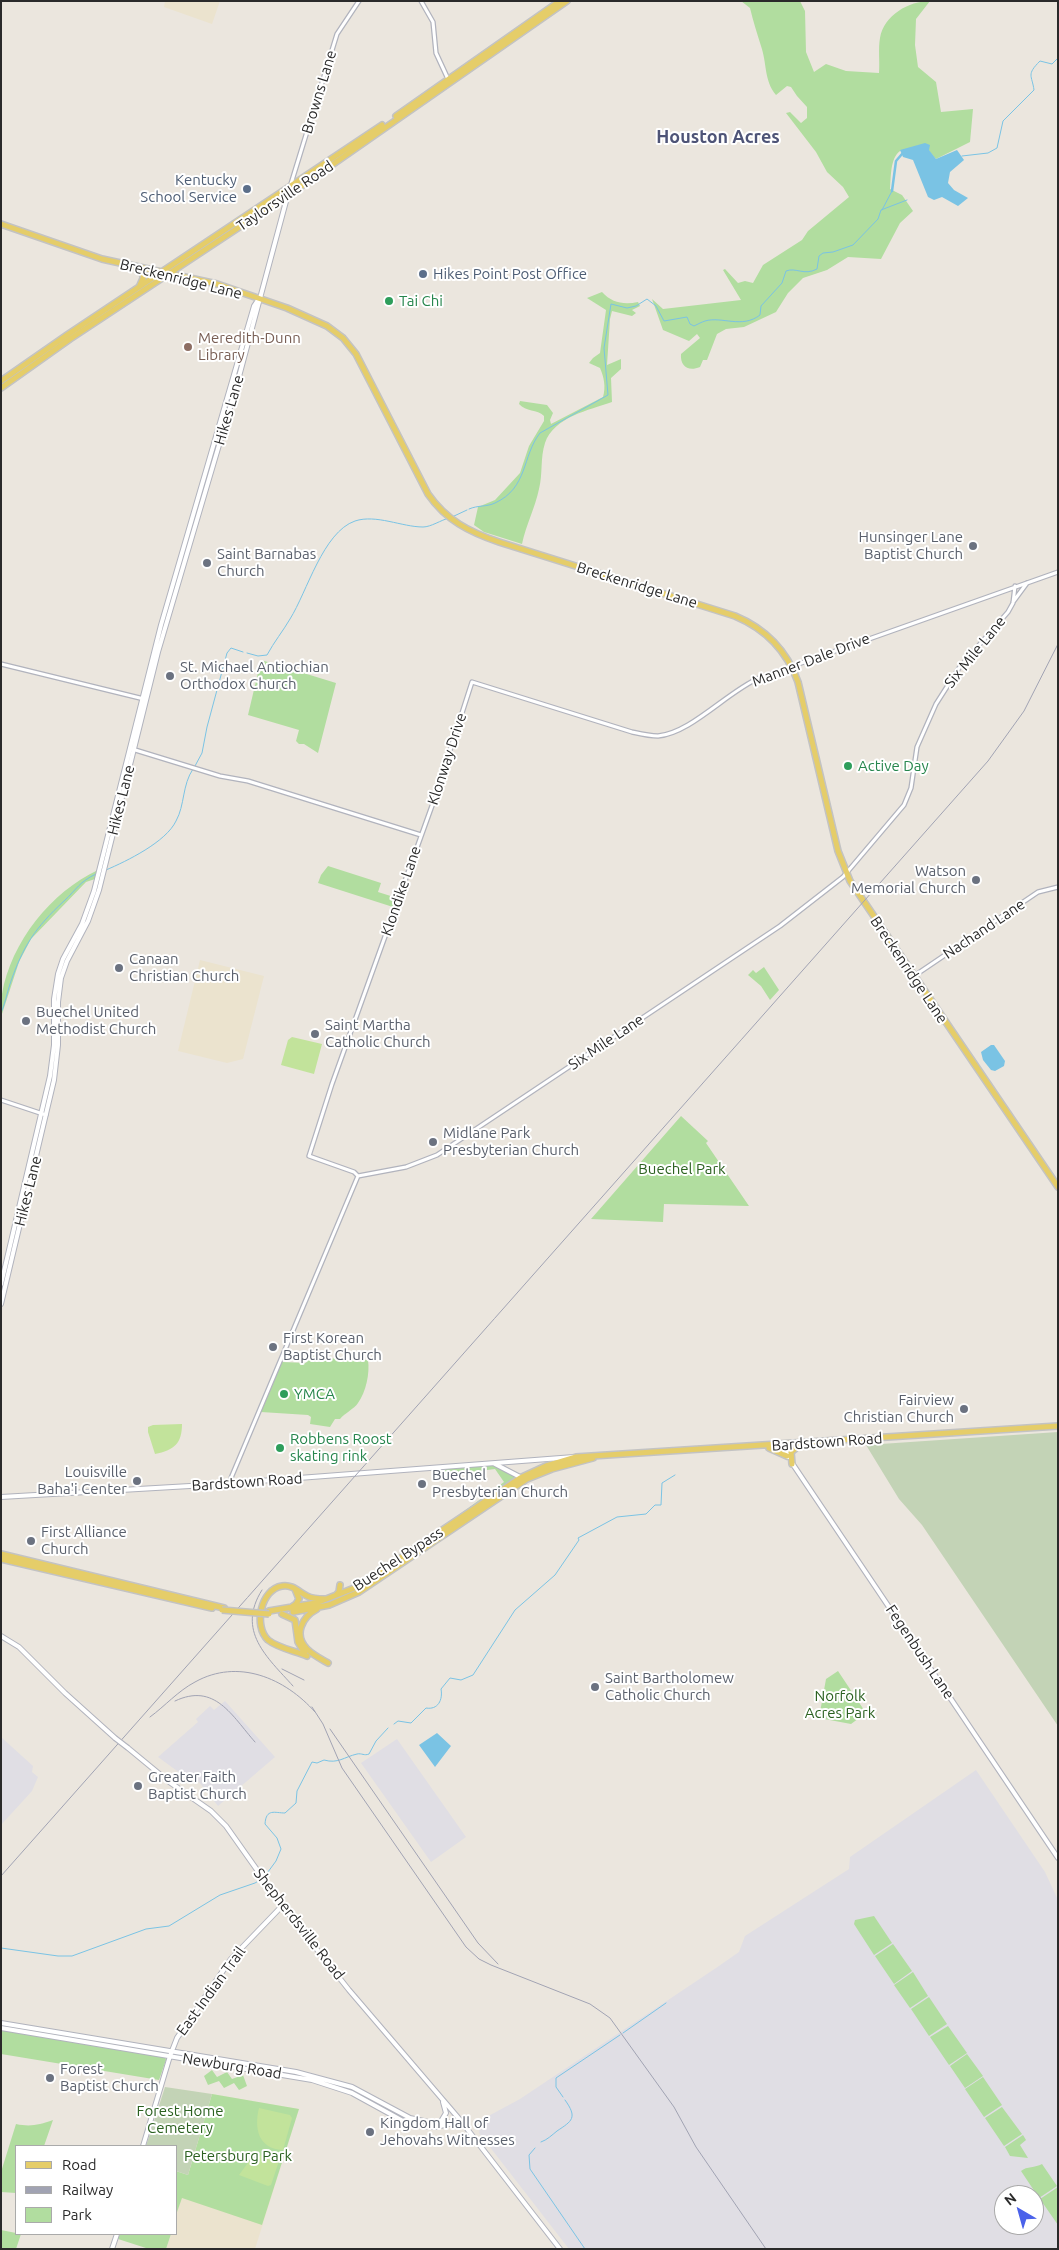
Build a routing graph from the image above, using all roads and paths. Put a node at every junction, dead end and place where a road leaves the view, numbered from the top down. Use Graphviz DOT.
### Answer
graph roads {
  1 [pos="359,1"];
  2 [pos="421,1"];
  3 [pos="560,1"];
  4 [pos="567,1"];
  5 [pos="449,81"];
  6 [pos="294,173"];
  7 [pos="303,179"];
  8 [pos="289,187"];
  9 [pos="288,194"];
  10 [pos="273,204"];
  11 [pos="285,208"];
  12 [pos="1,224"];
  13 [pos="180,265"];
  14 [pos="136,267"];
  15 [pos="165,273"];
  16 [pos="182,276"];
  17 [pos="137,288"];
  18 [pos="259,299"];
  19 [pos="1,381"];
  20 [pos="1,388"];
  21 [pos="1058,572"];
  22 [pos="1027,582"];
  23 [pos="1015,586"];
  24 [pos="1013,603"];
  25 [pos="1,664"];
  26 [pos="792,666"];
  27 [pos="472,682"];
  28 [pos="144,699"];
  29 [pos="131,749"];
  30 [pos="421,835"];
  31 [pos="102,870"];
  32 [pos="846,873"];
  33 [pos="1058,887"];
  34 [pos="914,977"];
  35 [pos="1,1100"];
  36 [pos="44,1114"];
  37 [pos="358,1176"];
  38 [pos="1058,1188"];
  39 [pos="1,1284"];
  40 [pos="1,1304"];
  41 [pos="1058,1426"];
  42 [pos="802,1444"];
  43 [pos="784,1445"];
  44 [pos="764,1446"];
  45 [pos="787,1456"];
  46 [pos="576,1457"];
  47 [pos="540,1459"];
  48 [pos="584,1459"];
  49 [pos="493,1463"];
  50 [pos="792,1464"];
  51 [pos="542,1470"];
  52 [pos="520,1478"];
  53 [pos="527,1480"];
  54 [pos="232,1483"];
  55 [pos="1,1497"];
  56 [pos="481,1504"];
  57 [pos="458,1523"];
  58 [pos="1,1554"];
  59 [pos="1,1559"];
  60 [pos="340,1585"];
  61 [pos="295,1588"];
  62 [pos="332,1598"];
  63 [pos="323,1606"];
  64 [pos="223,1609"];
  65 [pos="283,1612"];
  66 [pos="1,1636"];
  67 [pos="328,1663"];
  68 [pos="1058,1858"];
  69 [pos="282,1906"];
  70 [pos="1,2023"];
  71 [pos="1,2028"];
  72 [pos="172,2050"];
  73 [pos="170,2056"];
  74 [pos="442,2098"];
  75 [pos="461,2121"];
  76 [pos="440,2123"];
  77 [pos="454,2123"];
  78 [pos="144,2145"];
  79 [pos="117,2235"];
  80 [pos="112,2249"];
  81 [pos="560,2249"];
  1 -- 6 [label="street, Browns Lane"];
  2 -- 5 [label="street"];
  3 -- 5 [label="main road, Taylorsville Road"];
  4 -- 5 [label="main road, Taylorsville Road"];
  5 -- 7 [label="main road, Taylorsville Road"];
  5 -- 9 [label="main road, Taylorsville Road"];
  6 -- 7 [label="street"];
  6 -- 8 [label="street, Browns Lane"];
  7 -- 8 [label="main road, Taylorsville Road"];
  8 -- 9 [label="main road, Hikes Lane"];
  8 -- 15 [label="main road, Taylorsville Road"];
  9 -- 10 [label="main road, Taylorsville Road"];
  9 -- 11 [label="main road, Hikes Lane"];
  10 -- 11 [label="main road"];
  10 -- 13 [label="main road, Taylorsville Road"];
  11 -- 18 [label="main road, Hikes Lane"];
  12 -- 14 [label="main road, Breckenridge Lane"];
  13 -- 15 [label="main road, Taylorsville Road"];
  13 -- 16 [label="main road"];
  14 -- 15 [label="main road, Breckenridge Lane"];
  14 -- 17 [label="main road"];
  15 -- 16 [label="main road, Breckenridge Lane"];
  15 -- 17 [label="main road, Taylorsville Road"];
  15 -- 20 [label="main road, Taylorsville Road"];
  16 -- 18 [label="main road, Breckenridge Lane"];
  17 -- 19 [label="main road, Taylorsville Road"];
  18 -- 26 [label="main road, Breckenridge Lane"];
  18 -- 28 [label="main road, Hikes Lane"];
  21 -- 22 [label="street"];
  22 -- 23 [label="street"];
  22 -- 24 [label="street, Six Mile Lane"];
  23 -- 24 [label="street, Six Mile Lane"];
  23 -- 26 [label="street, Manner Dale Drive"];
  24 -- 32 [label="street, Six Mile Lane"];
  25 -- 28 [label="street"];
  26 -- 27 [label="street, Manner Dale Drive"];
  26 -- 32 [label="main road, Breckenridge Lane"];
  27 -- 30 [label="street, Klonway Drive"];
  28 -- 29 [label="main road, Hikes Lane"];
  28 -- 29 [label="main road, Hikes Lane"];
  29 -- 30 [label="street, Klondike Lane"];
  29 -- 31 [label="main road, Hikes Lane"];
  30 -- 37 [label="street, Klondike Lane"];
  31 -- 36 [label="main road, Hikes Lane"];
  31 -- 36 [label="main road, Hikes Lane"];
  32 -- 34 [label="main road, Breckenridge Lane"];
  32 -- 37 [label="street, Six Mile Lane"];
  33 -- 34 [label="street, Nachand Lane"];
  34 -- 38 [label="main road, Breckenridge Lane"];
  35 -- 36 [label="street"];
  36 -- 39 [label="main road, Hikes Lane"];
  36 -- 40 [label="main road, Hikes Lane"];
  37 -- 54 [label="street"];
  41 -- 42 [label="main road, Bardstown Road"];
  42 -- 43 [label="main road, Bardstown Road"];
  42 -- 50 [label="main road"];
  43 -- 44 [label="main road, Bardstown Road"];
  43 -- 45 [label="main road, Fegenbush Lane"];
  44 -- 45 [label="main road"];
  44 -- 48 [label="main road, Bardstown Road"];
  45 -- 50 [label="main road, Fegenbush Lane"];
  46 -- 47 [label="main road, Bardstown Road"];
  46 -- 48 [label="main road, Bardstown Road"];
  46 -- 51 [label="main road, Buechel Bypass"];
  47 -- 49 [label="main road, Bardstown Road"];
  47 -- 51 [label="main road"];
  48 -- 51 [label="main road, Bardstown Road"];
  49 -- 52 [label="main road"];
  49 -- 54 [label="main road, Bardstown Road"];
  50 -- 68 [label="main road, Fegenbush Lane"];
  51 -- 52 [label="main road, Buechel Bypass"];
  51 -- 53 [label="main road, Buechel Bypass"];
  52 -- 53 [label="main road"];
  52 -- 56 [label="main road, Buechel Bypass"];
  53 -- 63 [label="main road, Buechel Bypass"];
  54 -- 55 [label="main road, Bardstown Road"];
  56 -- 57 [label="main road"];
  56 -- 62 [label="main road, Buechel Bypass"];
  58 -- 64 [label="main road, Buechel Bypass"];
  59 -- 64 [label="main road, Buechel Bypass"];
  60 -- 62 [label="main road"];
  61 -- 62 [label="main road"];
  61 -- 65 [label="main road"];
  61 -- 65 [label="main road"];
  62 -- 65 [label="main road, Buechel Bypass"];
  63 -- 65 [label="main road, Buechel Bypass"];
  63 -- 67 [label="main road"];
  64 -- 65 [label="main road, Buechel Bypass, bridge"];
  66 -- 69 [label="main road, Shepherdsville Road, bridge"];
  69 -- 72 [label="main road, East Indian Trail"];
  69 -- 74 [label="main road, Shepherdsville Road"];
  70 -- 72 [label="main road, Newburg Road"];
  71 -- 73 [label="main road, Newburg Road"];
  72 -- 73 [label="main road, East Indian Trail"];
  72 -- 76 [label="main road, Newburg Road"];
  73 -- 77 [label="main road, Newburg Road"];
  73 -- 78 [label="main road, East Indian Trail"];
  74 -- 75 [label="main road, Shepherdsville Road"];
  74 -- 76 [label="main road"];
  75 -- 77 [label="main road, Newburg Road"];
  75 -- 81 [label="main road, Shepherdsville Road"];
  76 -- 77 [label="main road, Newburg Road"];
  79 -- 80 [label="main road"];
}
